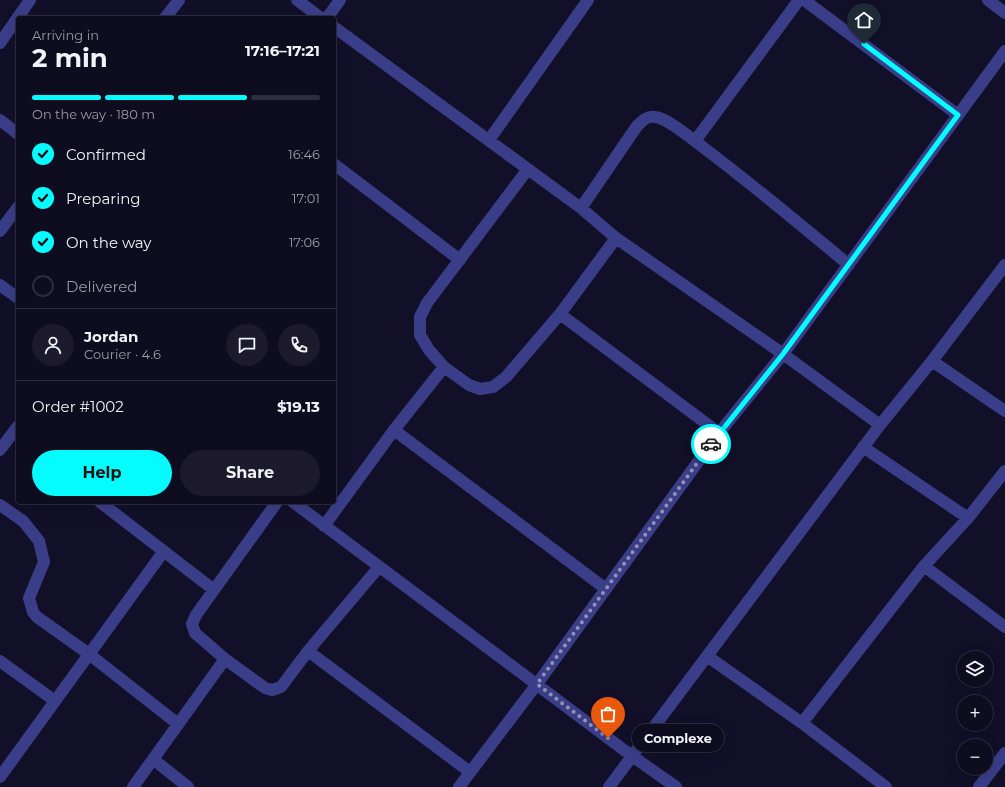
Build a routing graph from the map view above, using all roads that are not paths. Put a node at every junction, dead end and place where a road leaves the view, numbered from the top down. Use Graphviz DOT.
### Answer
graph roads {
  1 [pos="30,0"];
  2 [pos="297,0"];
  3 [pos="340,0"];
  4 [pos="588,0"];
  5 [pos="799,0"];
  6 [pos="804,0"];
  7 [pos="988,0"];
  8 [pos="173,2"];
  9 [pos="1005,13"];
  10 [pos="19,16"];
  11 [pos="166,16"];
  12 [pos="318,16"];
  13 [pos="328,16"];
  14 [pos="16,20"];
  15 [pos="336,28"];
  16 [pos="0,43"];
  17 [pos="1005,52"];
  18 [pos="958,115"];
  19 [pos="0,120"];
  20 [pos="16,132"];
  21 [pos="489,140"];
  22 [pos="695,141"];
  23 [pos="336,166"];
  24 [pos="528,169"];
  25 [pos="581,208"];
  26 [pos="16,210"];
  27 [pos="0,230"];
  28 [pos="616,238"];
  29 [pos="460,260"];
  30 [pos="848,265"];
  31 [pos="1005,265"];
  32 [pos="0,285"];
  33 [pos="16,297"];
  34 [pos="560,314"];
  35 [pos="783,354"];
  36 [pos="932,361"];
  37 [pos="444,367"];
  38 [pos="1005,411"];
  39 [pos="880,425"];
  40 [pos="394,430"];
  41 [pos="719,433"];
  42 [pos="16,434"];
  43 [pos="863,447"];
  44 [pos="0,450"];
  45 [pos="1005,471"];
  46 [pos="103,504"];
  47 [pos="276,504"];
  48 [pos="295,504"];
  49 [pos="0,505"];
  50 [pos="968,518"];
  51 [pos="324,526"];
  52 [pos="164,551"];
  53 [pos="924,566"];
  54 [pos="379,567"];
  55 [pos="606,589"];
  56 [pos="214,590"];
  57 [pos="1005,627"];
  58 [pos="308,651"];
  59 [pos="89,654"];
  60 [pos="707,656"];
  61 [pos="225,659"];
  62 [pos="0,661"];
  63 [pos="537,684"];
  64 [pos="55,701"];
  65 [pos="802,723"];
  66 [pos="178,724"];
  67 [pos="1005,753"];
  68 [pos="632,756"];
  69 [pos="153,759"];
  70 [pos="470,772"];
  71 [pos="0,777"];
  72 [pos="133,787"];
  73 [pos="188,787"];
  74 [pos="459,787"];
  75 [pos="609,787"];
  76 [pos="676,787"];
  77 [pos="886,787"];
  78 [pos="979,787"];
  1 -- 10 [label="street"];
  2 -- 12 [label="street"];
  3 -- 13 [label="street"];
  4 -- 21 [label="street"];
  5 -- 22 [label="street"];
  6 -- 18 [label="street"];
  7 -- 9 [label="street"];
  8 -- 11 [label="street"];
  14 -- 16 [label="street"];
  15 -- 21 [label="street"];
  17 -- 18 [label="street"];
  18 -- 30 [label="street"];
  19 -- 20 [label="street"];
  21 -- 24 [label="street"];
  22 -- 25 [label="street"];
  22 -- 30 [label="street"];
  23 -- 29 [label="street"];
  24 -- 25 [label="street"];
  24 -- 29 [label="street"];
  25 -- 28 [label="street"];
  26 -- 27 [label="street"];
  28 -- 34 [label="street"];
  28 -- 35 [label="street"];
  29 -- 37 [label="street"];
  30 -- 35 [label="street"];
  31 -- 36 [label="street"];
  32 -- 33 [label="street"];
  34 -- 37 [label="street"];
  34 -- 41 [label="street"];
  35 -- 39 [label="street"];
  35 -- 41 [label="street"];
  36 -- 38 [label="street"];
  36 -- 39 [label="street"];
  37 -- 40 [label="street"];
  39 -- 43 [label="street"];
  40 -- 51 [label="street"];
  40 -- 55 [label="street"];
  41 -- 55 [label="street"];
  42 -- 44 [label="street"];
  43 -- 50 [label="street"];
  43 -- 60 [label="street"];
  45 -- 50 [label="street"];
  46 -- 52 [label="street"];
  47 -- 56 [label="street"];
  48 -- 51 [label="street"];
  49 -- 59 [label="street"];
  50 -- 53 [label="street"];
  51 -- 54 [label="street"];
  52 -- 56 [label="street"];
  52 -- 59 [label="street"];
  53 -- 57 [label="street"];
  53 -- 65 [label="street"];
  54 -- 58 [label="street"];
  54 -- 63 [label="street"];
  55 -- 63 [label="street"];
  56 -- 61 [label="street"];
  58 -- 61 [label="street"];
  58 -- 70 [label="street"];
  59 -- 64 [label="street"];
  59 -- 66 [label="street"];
  60 -- 65 [label="street"];
  60 -- 68 [label="street"];
  61 -- 66 [label="street"];
  62 -- 64 [label="street"];
  63 -- 68 [label="street"];
  63 -- 70 [label="street"];
  64 -- 71 [label="street"];
  65 -- 77 [label="street"];
  66 -- 69 [label="street"];
  67 -- 78 [label="street"];
  68 -- 75 [label="street"];
  68 -- 76 [label="street"];
  69 -- 72 [label="street"];
  69 -- 73 [label="street"];
  70 -- 74 [label="street"];
}
